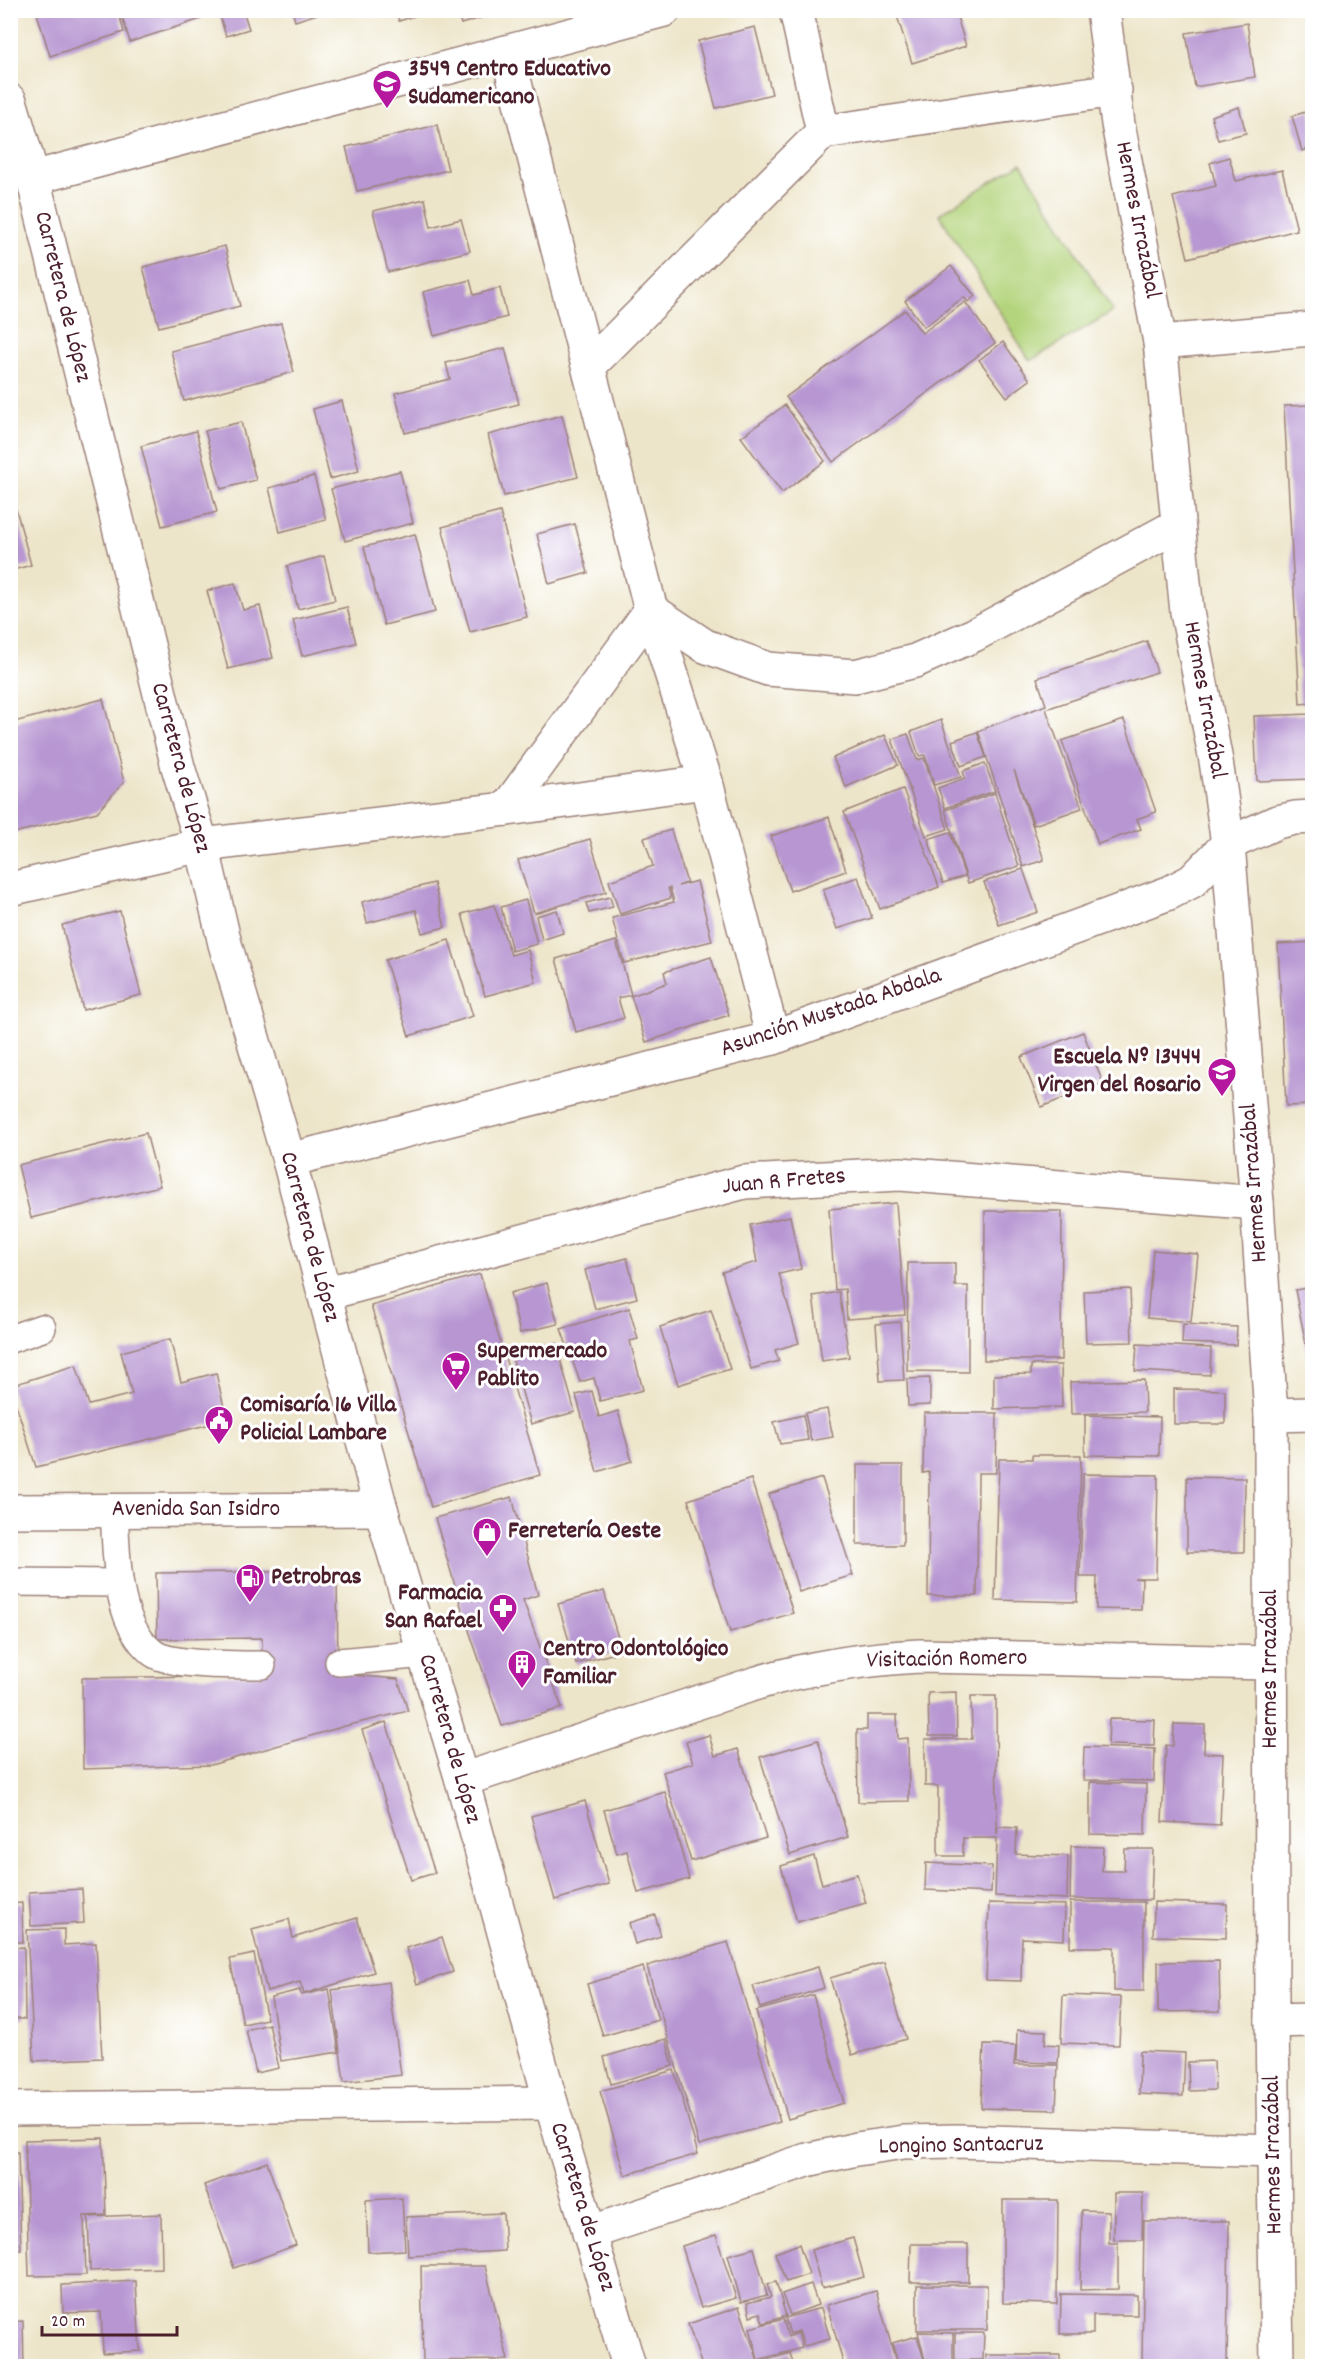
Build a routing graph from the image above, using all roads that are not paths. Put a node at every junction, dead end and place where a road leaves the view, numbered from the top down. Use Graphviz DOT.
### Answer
graph roads {
  1 [pos="664,10"];
  2 [pos="796,10"];
  3 [pos="1103,10"];
  4 [pos="507,52"];
  5 [pos="1114,90"];
  6 [pos="10,101"];
  7 [pos="823,132"];
  8 [pos="33,178"];
  9 [pos="1312,328"];
  10 [pos="1160,342"];
  11 [pos="589,366"];
  12 [pos="1178,525"];
  13 [pos="651,610"];
  14 [pos="706,782"];
  15 [pos="506,809"];
  16 [pos="1312,817"];
  17 [pos="1228,844"];
  18 [pos="202,845"];
  19 [pos="10,889"];
  20 [pos="773,1038"];
  21 [pos="289,1160"];
  22 [pos="1257,1203"];
  23 [pos="324,1294"];
  24 [pos="42,1328"];
  25 [pos="10,1339"];
  26 [pos="1312,1414"];
  27 [pos="1271,1415"];
  28 [pos="381,1509"];
  29 [pos="114,1510"];
  30 [pos="10,1511"];
  31 [pos="10,1582"];
  32 [pos="119,1583"];
  33 [pos="424,1654"];
  34 [pos="339,1662"];
  35 [pos="1270,1663"];
  36 [pos="262,1665"];
  37 [pos="462,1780"];
  38 [pos="1312,2020"];
  39 [pos="1272,2021"];
  40 [pos="551,2103"];
  41 [pos="10,2109"];
  42 [pos="1274,2151"];
  43 [pos="589,2233"];
  44 [pos="629,2367"];
  45 [pos="1277,2367"];
  1 -- 4 [label="street"];
  2 -- 7 [label="street"];
  3 -- 5 [label="street, Hermes Irrazábal"];
  4 -- 8 [label="street"];
  4 -- 11 [label="street"];
  5 -- 7 [label="street"];
  5 -- 10 [label="street, Hermes Irrazábal"];
  6 -- 8 [label="street, Carretera de López"];
  7 -- 11 [label="street"];
  8 -- 18 [label="street, Carretera de López"];
  9 -- 10 [label="street"];
  10 -- 12 [label="street, Hermes Irrazábal"];
  11 -- 13 [label="street"];
  12 -- 13 [label="street"];
  12 -- 17 [label="street, Hermes Irrazábal"];
  13 -- 14 [label="street"];
  13 -- 15 [label="street"];
  14 -- 15 [label="street"];
  14 -- 20 [label="street"];
  15 -- 18 [label="street"];
  16 -- 17 [label="street, Asunción Mustada Abdala"];
  17 -- 20 [label="street, Asunción Mustada Abdala"];
  17 -- 22 [label="street, Hermes Irrazábal"];
  18 -- 19 [label="street"];
  18 -- 21 [label="street, Carretera de López"];
  20 -- 21 [label="street, Asunción Mustada Abdala"];
  21 -- 23 [label="street, Carretera de López"];
  22 -- 23 [label="street, Juan R Fretes"];
  22 -- 27 [label="street, Hermes Irrazábal"];
  23 -- 28 [label="street, Carretera de López"];
  24 -- 25 [label="lane"];
  26 -- 27 [label="street"];
  27 -- 35 [label="street, Hermes Irrazábal"];
  28 -- 29 [label="street, Avenida San Isidro"];
  28 -- 33 [label="street, Carretera de López"];
  29 -- 30 [label="street, Avenida San Isidro"];
  29 -- 32 [label="lane"];
  31 -- 32 [label="lane"];
  32 -- 36 [label="lane"];
  33 -- 34 [label="lane"];
  33 -- 37 [label="street, Carretera de López"];
  35 -- 37 [label="street, Visitación Romero"];
  35 -- 39 [label="street, Hermes Irrazábal"];
  37 -- 40 [label="street, Carretera de López"];
  38 -- 39 [label="street"];
  39 -- 42 [label="street, Hermes Irrazábal"];
  40 -- 41 [label="street"];
  40 -- 43 [label="street, Carretera de López"];
  42 -- 43 [label="street, Longino Santacruz"];
  42 -- 45 [label="street, Hermes Irrazábal"];
  43 -- 44 [label="street, Carretera de López"];
}
